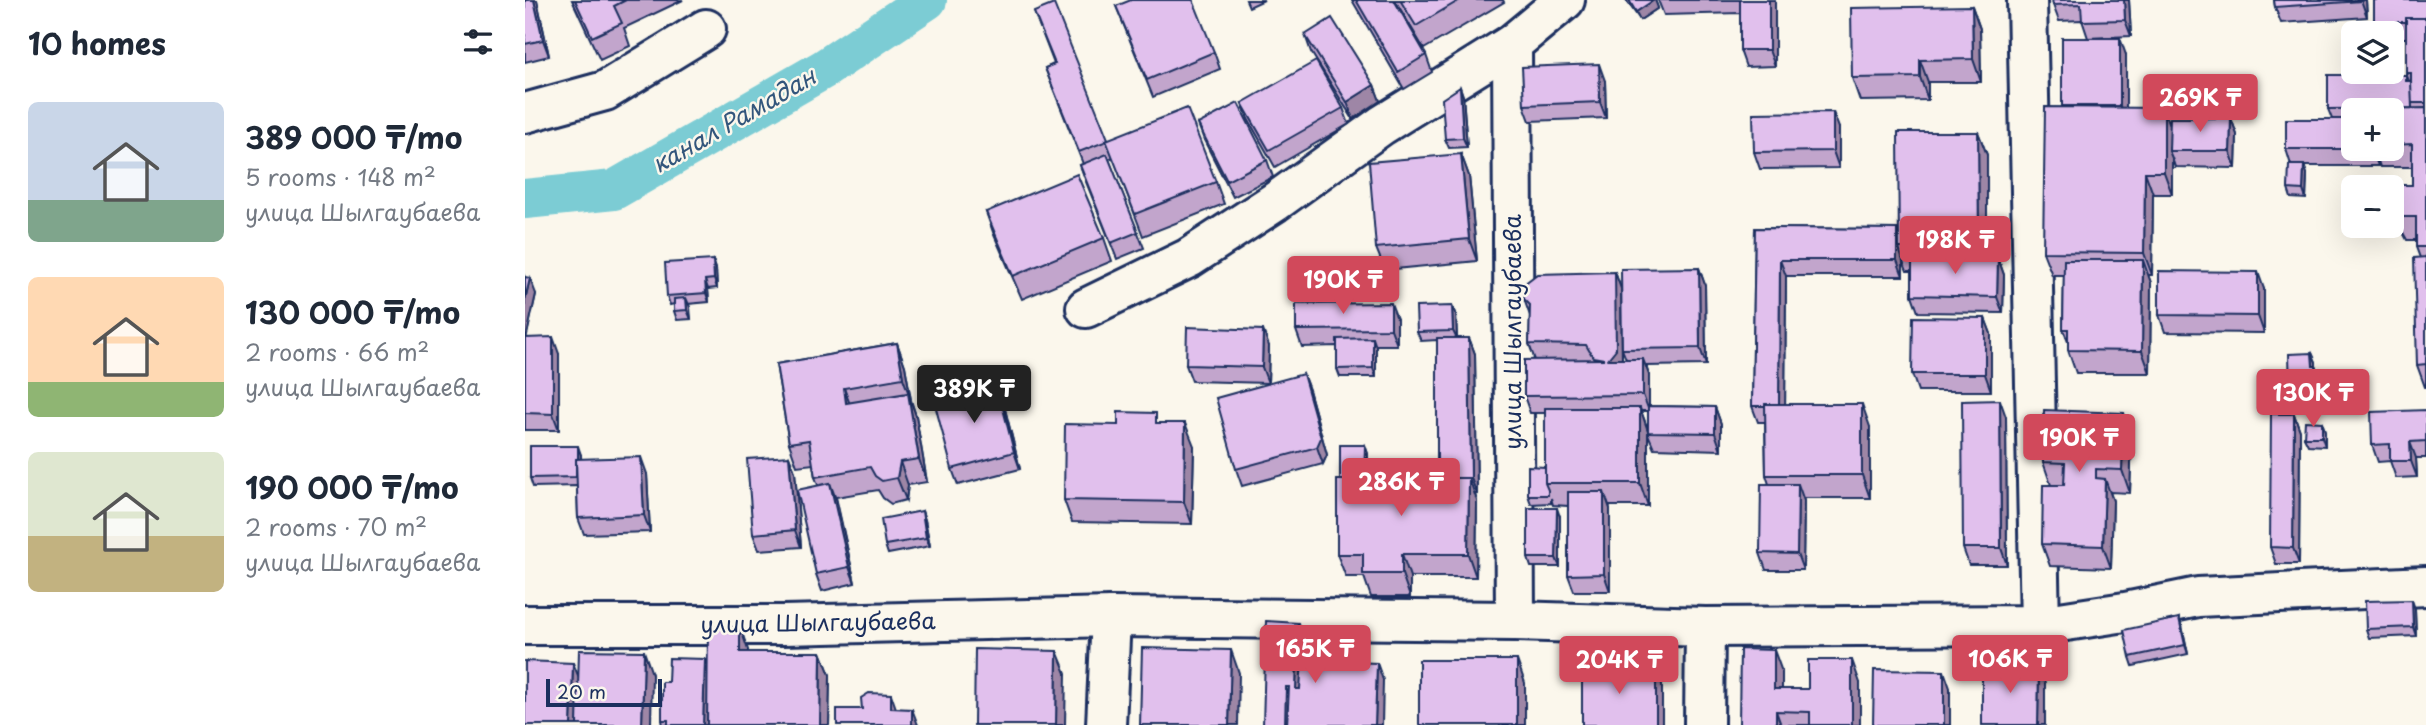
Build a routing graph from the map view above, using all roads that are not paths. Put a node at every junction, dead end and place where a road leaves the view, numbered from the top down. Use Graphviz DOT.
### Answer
graph roads {
  1 [pos="1566,0"];
  2 [pos="2028,0"];
  3 [pos="706,29"];
  4 [pos="1512,44"];
  5 [pos="525,113"];
  6 [pos="1086,308"];
  7 [pos="2426,586"];
  8 [pos="1111,617"];
  9 [pos="1515,621"];
  10 [pos="525,625"];
  11 [pos="2040,625"];
  12 [pos="1705,626"];
  13 [pos="1106,725"];
  14 [pos="1704,725"];
  1 -- 4 [label="street"];
  2 -- 11 [label="street"];
  3 -- 5 [label="street"];
  4 -- 6 [label="street"];
  4 -- 9 [label="street, улица Шылгаубаева"];
  7 -- 11 [label="street, улица Шылгаубаева"];
  8 -- 9 [label="street, улица Шылгаубаева"];
  8 -- 10 [label="street, улица Шылгаубаева"];
  8 -- 13 [label="street"];
  9 -- 12 [label="street, улица Шылгаубаева"];
  11 -- 12 [label="street, улица Шылгаубаева"];
  12 -- 14 [label="street"];
}
